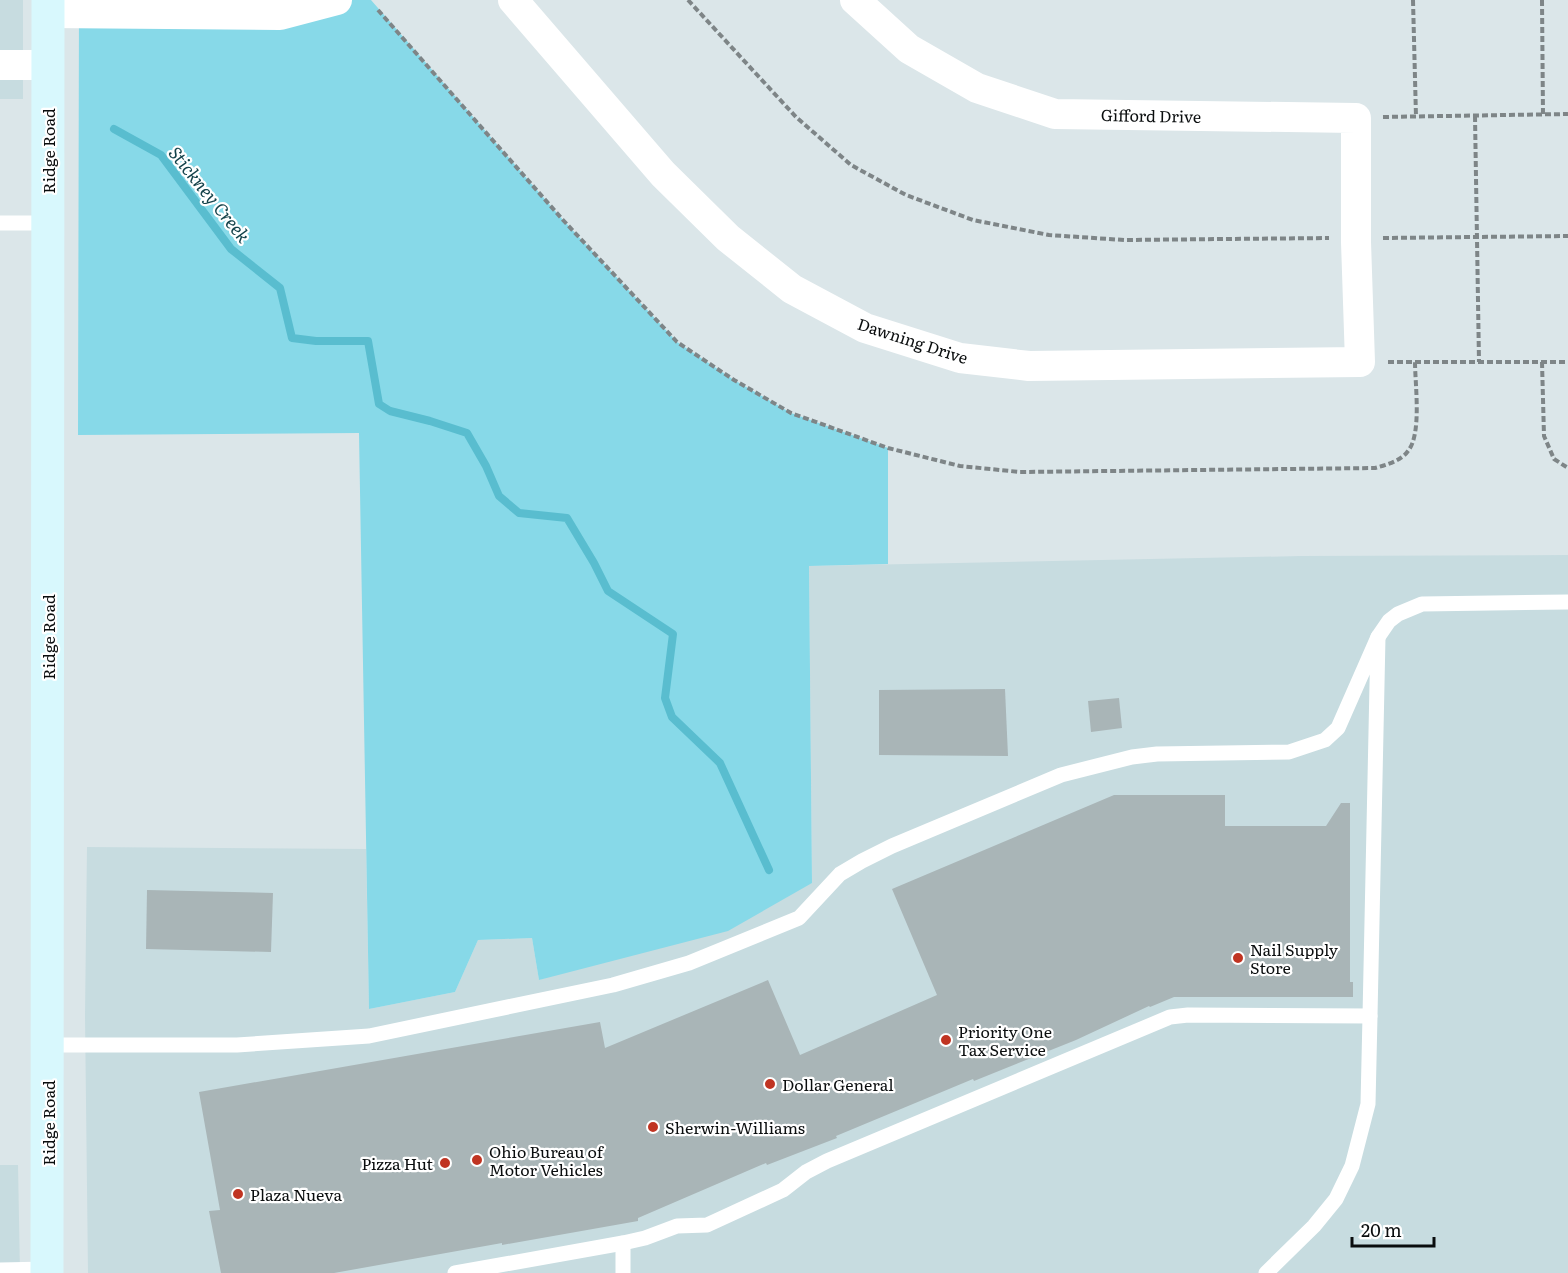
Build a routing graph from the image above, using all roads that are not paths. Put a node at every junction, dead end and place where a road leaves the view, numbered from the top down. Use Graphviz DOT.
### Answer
graph roads {
  1 [pos="337,0"];
  2 [pos="513,0"];
  3 [pos="855,0"];
  4 [pos="48,7"];
  5 [pos="0,65"];
  6 [pos="48,65"];
  7 [pos="0,223"];
  8 [pos="48,223"];
  9 [pos="1355,239"];
  10 [pos="1568,602"];
  11 [pos="1378,638"];
  12 [pos="1370,1016"];
  13 [pos="48,1045"];
  14 [pos="623,1243"];
  15 [pos="0,1270"];
  16 [pos="47,1271"];
  17 [pos="455,1273"];
  18 [pos="623,1273"];
  19 [pos="1266,1273"];
  1 -- 4 [label="street"];
  2 -- 9 [label="street, Dawning Drive"];
  3 -- 9 [label="street, Gifford Drive"];
  4 -- 6 [label="main road, Ridge Road"];
  5 -- 6 [label="street"];
  6 -- 8 [label="main road, Ridge Road"];
  7 -- 8 [label="lane"];
  8 -- 13 [label="main road, Ridge Road"];
  10 -- 11 [label="lane"];
  11 -- 12 [label="lane"];
  11 -- 13 [label="lane"];
  12 -- 14 [label="lane"];
  12 -- 19 [label="lane"];
  13 -- 16 [label="main road, Ridge Road"];
  14 -- 17 [label="lane"];
  14 -- 18 [label="lane"];
  15 -- 16 [label="lane"];
}
